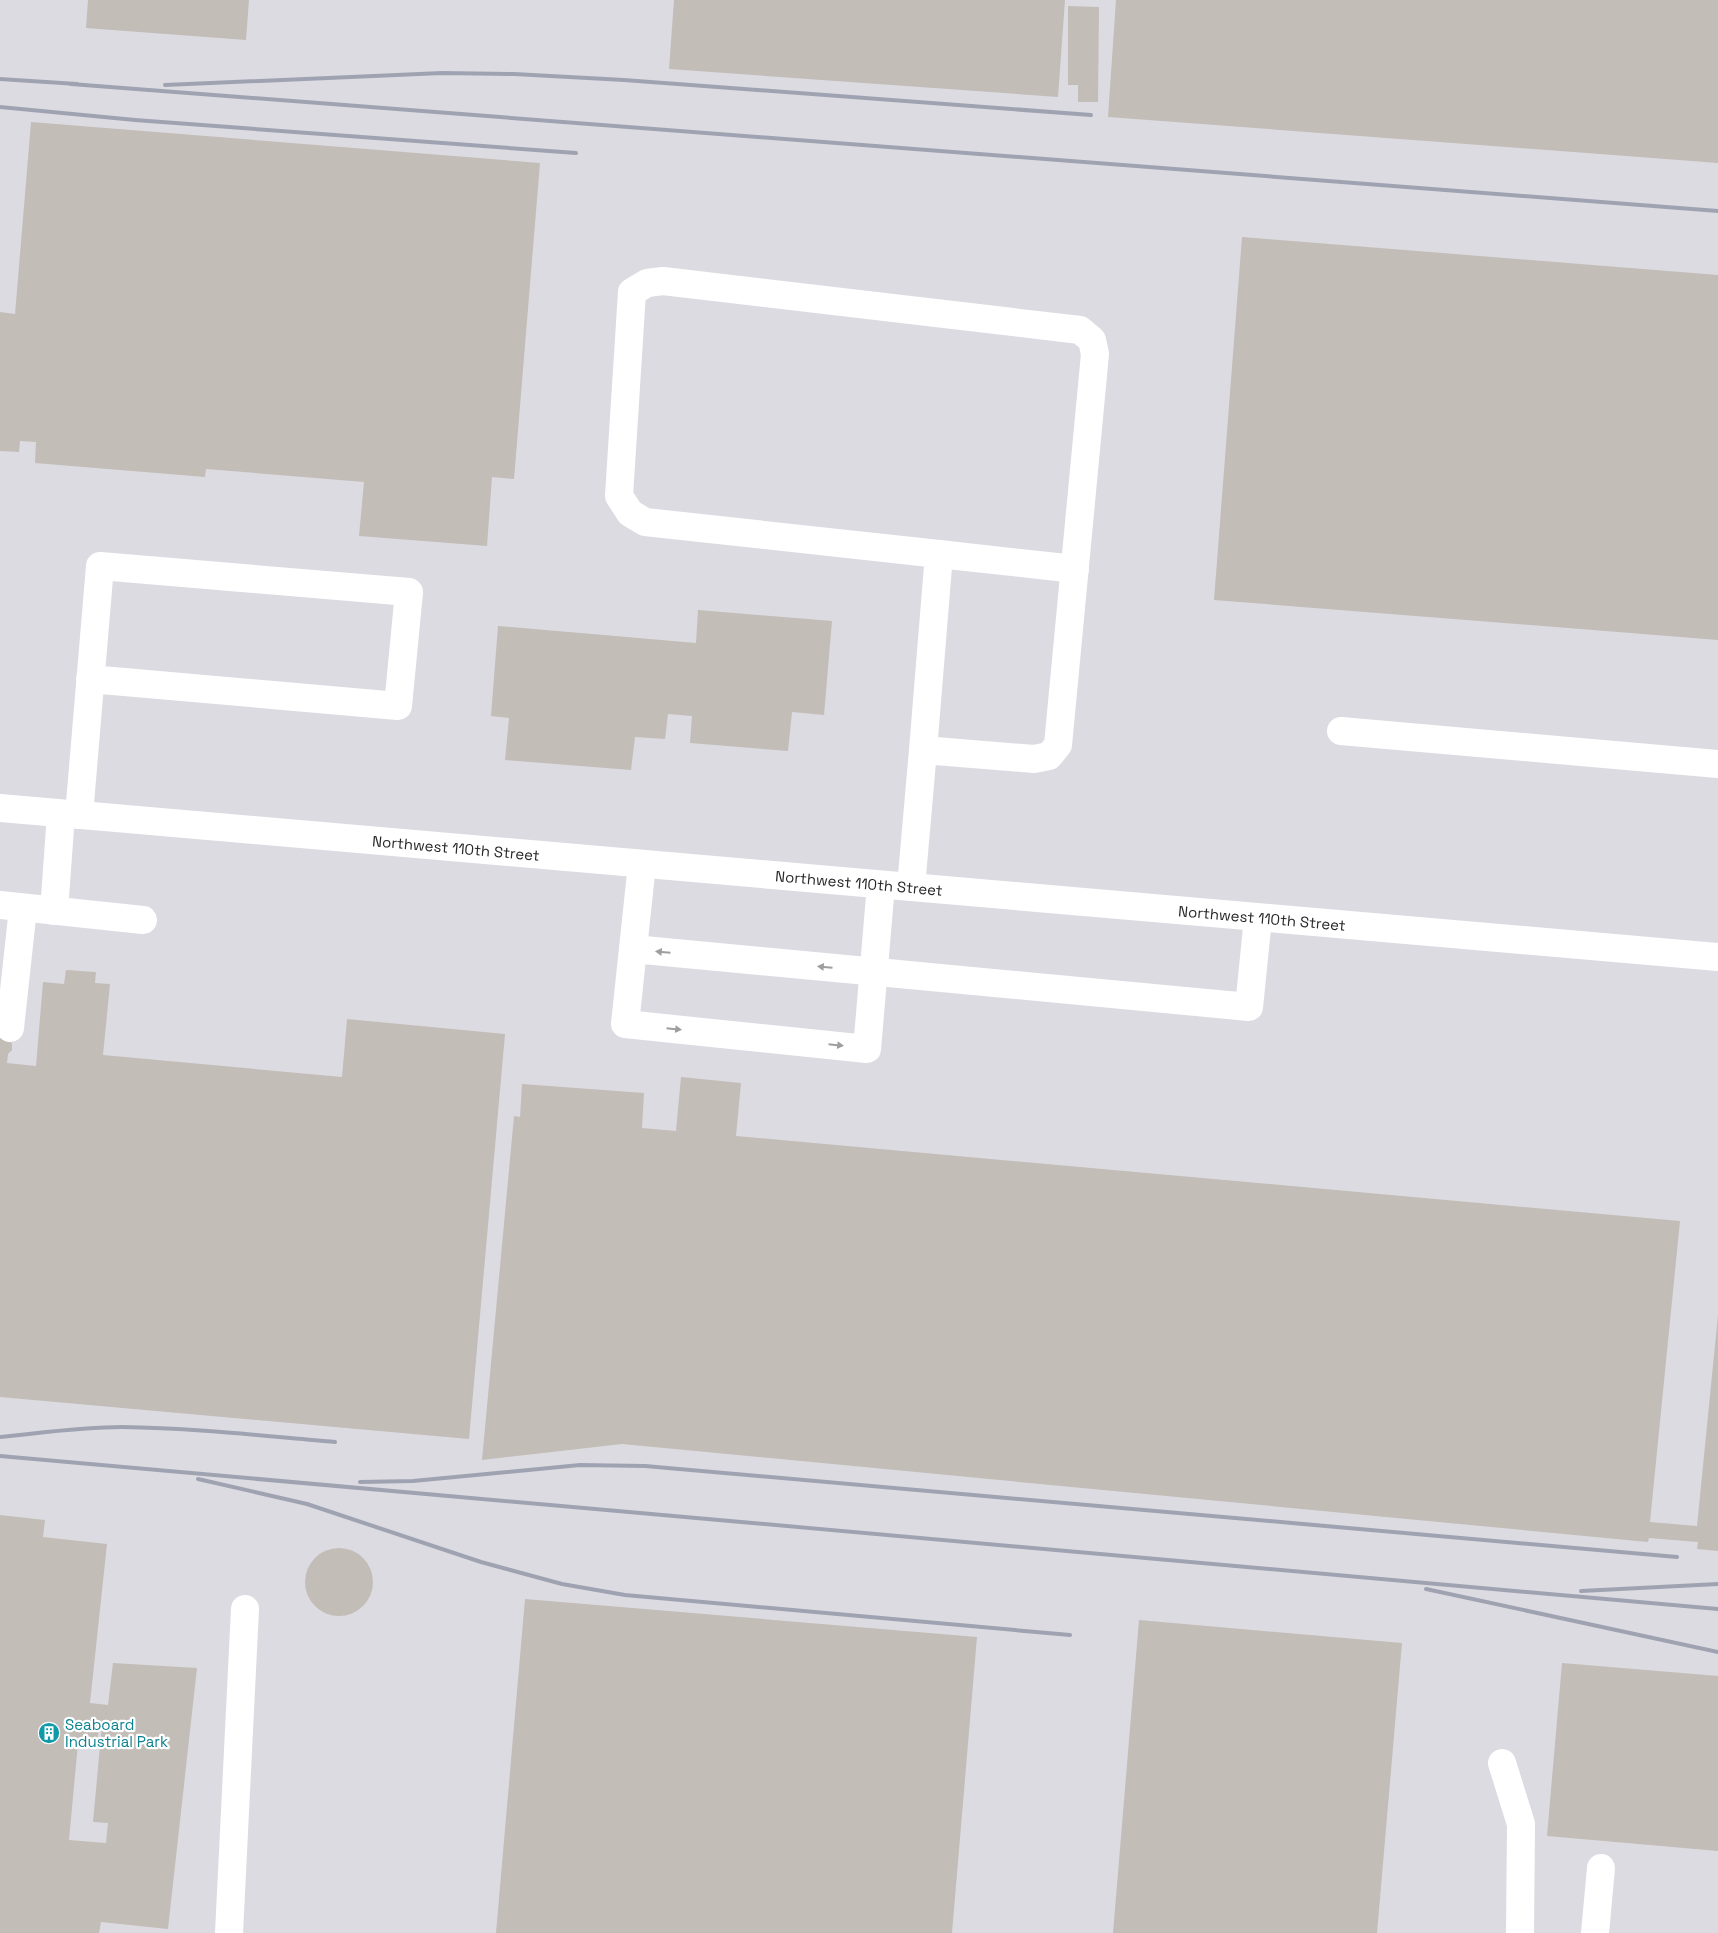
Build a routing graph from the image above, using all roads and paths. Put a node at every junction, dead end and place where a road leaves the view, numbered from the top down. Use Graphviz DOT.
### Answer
graph roads {
  1 [pos="939,554"];
  2 [pos="1075,569"];
  3 [pos="90,679"];
  4 [pos="1341,731"];
  5 [pos="923,750"];
  6 [pos="1718,764"];
  7 [pos="0,808"];
  8 [pos="70,814"];
  9 [pos="642,864"];
  10 [pos="881,885"];
  11 [pos="911,887"];
  12 [pos="11,907"];
  13 [pos="54,911"];
  14 [pos="1258,918"];
  15 [pos="143,920"];
  16 [pos="633,949"];
  17 [pos="1718,957"];
  18 [pos="873,971"];
  19 [pos="10,1028"];
  20 [pos="246,1609"];
  21 [pos="1502,1763"];
  22 [pos="1602,1868"];
  23 [pos="229,1933"];
  24 [pos="1520,1933"];
  25 [pos="1594,1933"];
  1 -- 2 [label="street"];
  1 -- 2 [label="street"];
  1 -- 5 [label="street"];
  2 -- 5 [label="street"];
  3 -- 3 [label="street"];
  3 -- 8 [label="street"];
  4 -- 6 [label="street"];
  5 -- 11 [label="street"];
  7 -- 8 [label="street, Northwest 110th Street"];
  8 -- 9 [label="street, Northwest 110th Street"];
  8 -- 13 [label="street"];
  9 -- 10 [label="street, Northwest 110th Street"];
  9 -- 16 [label="street"];
  10 -- 11 [label="street, Northwest 110th Street"];
  10 -- 18 [label="street"];
  11 -- 14 [label="street, Northwest 110th Street"];
  12 -- 13 [label="street"];
  12 -- 19 [label="street"];
  13 -- 15 [label="street"];
  14 -- 17 [label="street, Northwest 110th Street"];
  14 -- 18 [label="street"];
  18 -- 16 [label="street, one-way"];
  16 -- 18 [label="street, one-way"];
  20 -- 23 [label="street"];
  21 -- 24 [label="street"];
  22 -- 25 [label="street"];
}
